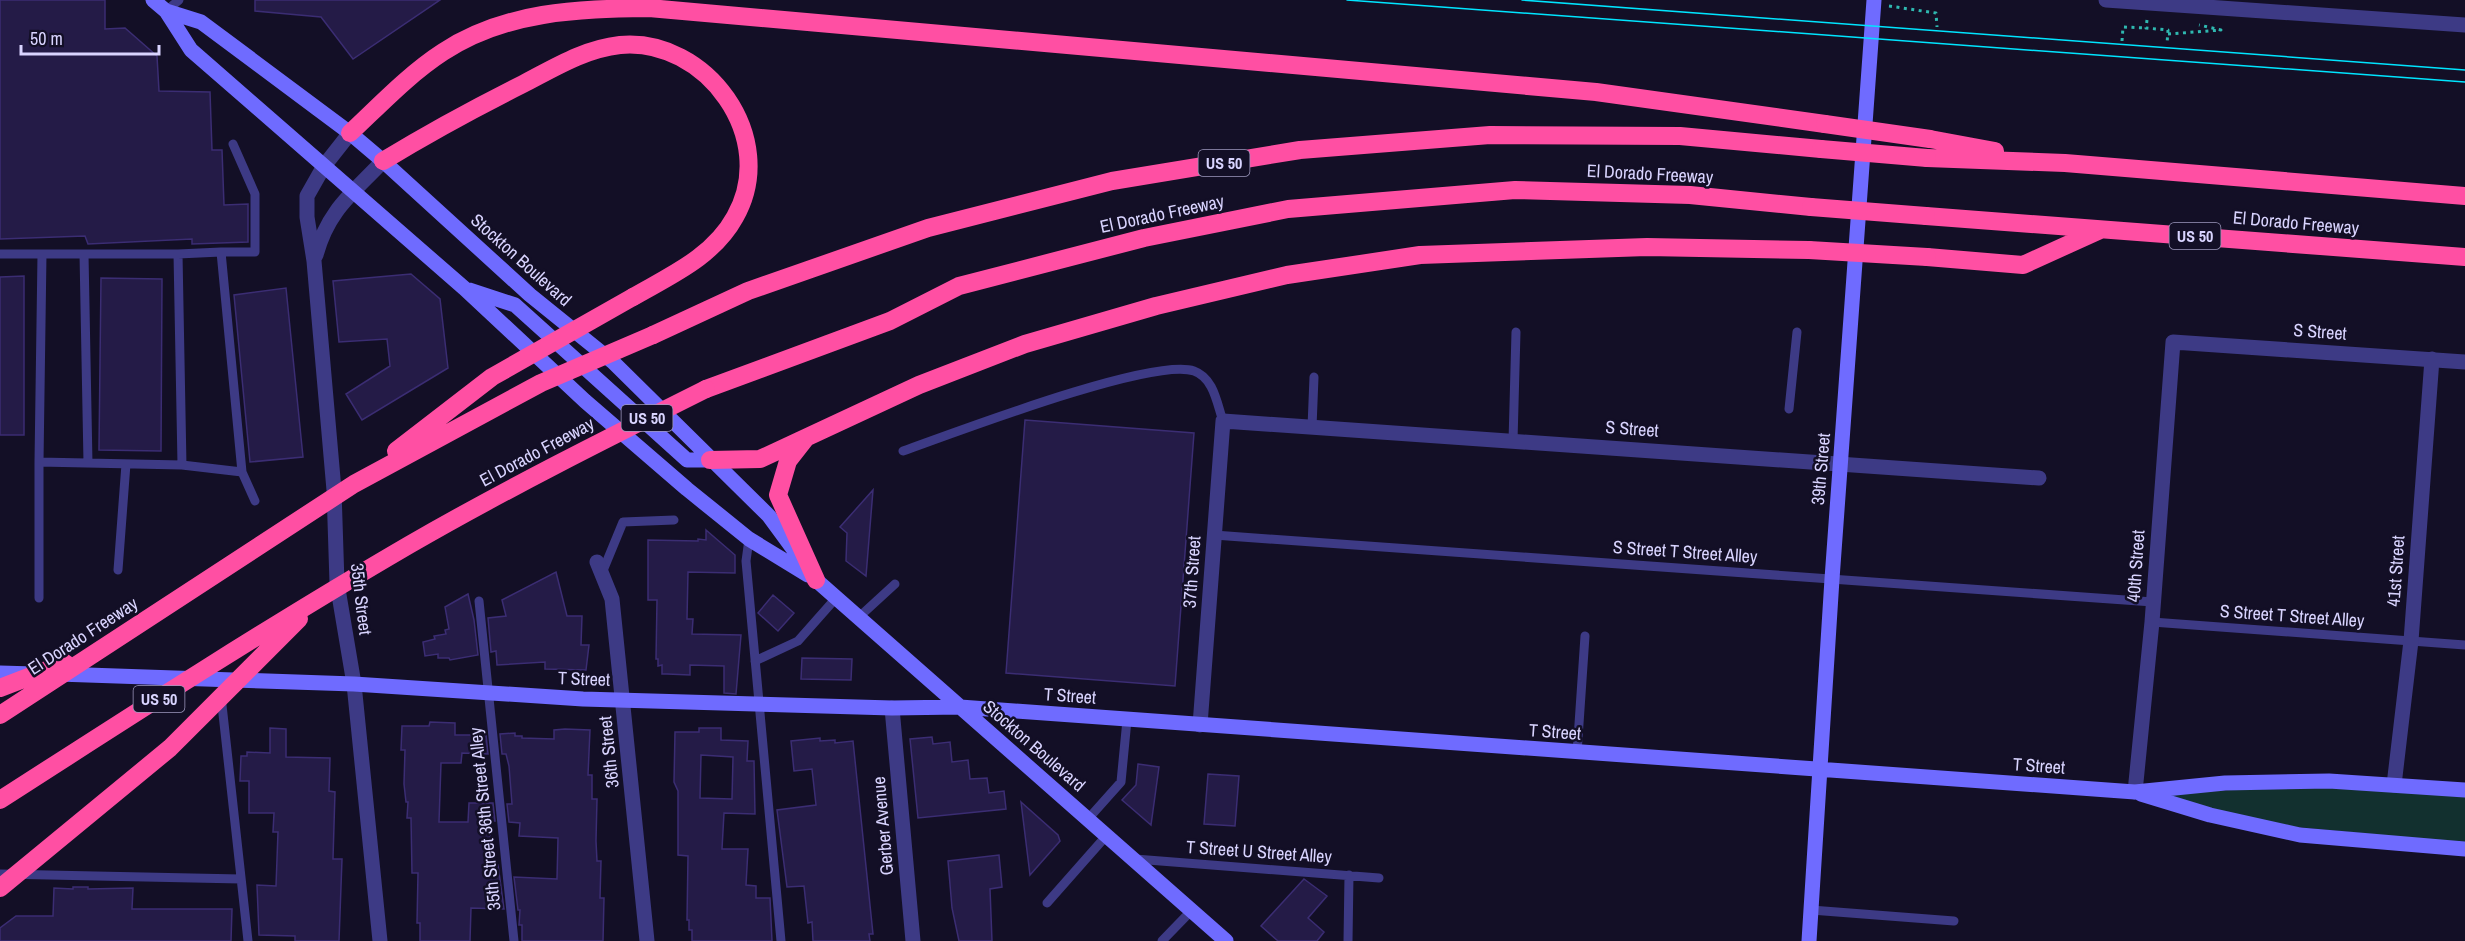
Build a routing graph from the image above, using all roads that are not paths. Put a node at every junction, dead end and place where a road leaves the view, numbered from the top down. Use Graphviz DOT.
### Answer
graph roads {
  1 [pos="153,0"];
  2 [pos="178,0"];
  3 [pos="2106,0"];
  4 [pos="2345,0"];
  5 [pos="1874,3"];
  6 [pos="2152,6"];
  7 [pos="166,11"];
  8 [pos="2344,16"];
  9 [pos="2465,25"];
  10 [pos="350,133"];
  11 [pos="233,144"];
  12 [pos="1928,149"];
  13 [pos="383,161"];
  14 [pos="324,166"];
  15 [pos="354,192"];
  16 [pos="2465,196"];
  17 [pos="2102,229"];
  18 [pos="221,252"];
  19 [pos="0,254"];
  20 [pos="42,254"];
  21 [pos="84,254"];
  22 [pos="178,254"];
  23 [pos="2465,258"];
  24 [pos="314,261"];
  25 [pos="464,288"];
  26 [pos="1516,332"];
  27 [pos="1797,332"];
  28 [pos="2173,342"];
  29 [pos="2432,359"];
  30 [pos="2465,362"];
  31 [pos="1314,377"];
  32 [pos="1789,409"];
  33 [pos="1222,421"];
  34 [pos="1312,427"];
  35 [pos="808,435"];
  36 [pos="1514,441"];
  37 [pos="903,451"];
  38 [pos="710,459"];
  39 [pos="39,462"];
  40 [pos="88,463"];
  41 [pos="126,464"];
  42 [pos="1842,464"];
  43 [pos="182,465"];
  44 [pos="242,472"];
  45 [pos="2039,477"];
  46 [pos="354,484"];
  47 [pos="255,501"];
  48 [pos="674,520"];
  49 [pos="1214,536"];
  50 [pos="749,539"];
  51 [pos="599,567"];
  52 [pos="118,570"];
  53 [pos="1832,579"];
  54 [pos="816,580"];
  55 [pos="895,584"];
  56 [pos="39,598"];
  57 [pos="836,598"];
  58 [pos="319,599"];
  59 [pos="479,601"];
  60 [pos="2153,602"];
  61 [pos="859,617"];
  62 [pos="2152,622"];
  63 [pos="1585,636"];
  64 [pos="2411,641"];
  65 [pos="2465,645"];
  66 [pos="100,650"];
  67 [pos="755,661"];
  68 [pos="0,673"];
  69 [pos="219,679"];
  70 [pos="354,684"];
  71 [pos="0,688"];
  72 [pos="489,693"];
  73 [pos="624,700"];
  74 [pos="758,704"];
  75 [pos="960,707"];
  76 [pos="892,708"];
  77 [pos="0,715"];
  78 [pos="1127,720"];
  79 [pos="1200,726"];
  80 [pos="1577,753"];
  81 [pos="1819,771"];
  82 [pos="2394,785"];
  83 [pos="2465,790"];
  84 [pos="2135,792"];
  85 [pos="0,800"];
  86 [pos="1088,819"];
  87 [pos="1107,835"];
  88 [pos="2465,849"];
  89 [pos="1135,859"];
  90 [pos="0,874"];
  91 [pos="1350,875"];
  92 [pos="1379,878"];
  93 [pos="241,879"];
  94 [pos="0,888"];
  95 [pos="1047,903"];
  96 [pos="1192,910"];
  97 [pos="1811,910"];
  98 [pos="1954,921"];
  99 [pos="248,941"];
  100 [pos="380,941"];
  101 [pos="514,941"];
  102 [pos="647,941"];
  103 [pos="782,941"];
  104 [pos="913,941"];
  105 [pos="1162,941"];
  106 [pos="1226,941"];
  107 [pos="1348,941"];
  108 [pos="1809,941"];
  1 -- 7 [label="street, Stockton Boulevard"];
  2 -- 7 [label="lane"];
  3 -- 6 [label="street"];
  4 -- 8 [label="street"];
  5 -- 42 [label="street, 39th Street"];
  6 -- 8 [label="street"];
  7 -- 10 [label="street, Stockton Boulevard"];
  7 -- 14 [label="street, Stockton Boulevard"];
  8 -- 9 [label="street"];
  10 -- 12 [label="highway, bridge"];
  10 -- 13 [label="street, Stockton Boulevard"];
  10 -- 14 [label="street, 35th Street"];
  11 -- 18 [label="lane"];
  12 -- 16 [label="highway"];
  12 -- 46 [label="highway, El Dorado Freeway / US 50, bridge"];
  13 -- 15 [label="street, 35th Street"];
  13 -- 38 [label="street, Stockton Boulevard"];
  13 -- 46 [label="highway, bridge"];
  14 -- 15 [label="street, Stockton Boulevard"];
  14 -- 24 [label="street, 35th Street"];
  15 -- 24 [label="street, 35th Street"];
  15 -- 25 [label="street, Stockton Boulevard"];
  17 -- 23 [label="highway, El Dorado Freeway / US 50"];
  17 -- 35 [label="highway, bridge"];
  17 -- 58 [label="highway, El Dorado Freeway / US 50, bridge"];
  18 -- 22 [label="lane"];
  18 -- 44 [label="lane"];
  19 -- 20 [label="lane"];
  20 -- 21 [label="lane"];
  20 -- 39 [label="lane"];
  21 -- 22 [label="lane"];
  21 -- 40 [label="lane"];
  22 -- 43 [label="lane"];
  24 -- 70 [label="street, 35th Street"];
  25 -- 38 [label="street"];
  25 -- 50 [label="street, Stockton Boulevard"];
  26 -- 36 [label="lane"];
  27 -- 32 [label="lane"];
  28 -- 29 [label="street, S Street"];
  28 -- 60 [label="street, 40th Street"];
  29 -- 30 [label="street, S Street"];
  29 -- 64 [label="street, 41st Street"];
  31 -- 34 [label="lane"];
  33 -- 34 [label="street, S Street"];
  33 -- 37 [label="lane"];
  33 -- 49 [label="street, 37th Street"];
  34 -- 36 [label="street, S Street"];
  35 -- 38 [label="highway"];
  35 -- 54 [label="highway"];
  36 -- 42 [label="street, S Street"];
  38 -- 54 [label="street, Stockton Boulevard"];
  39 -- 40 [label="lane"];
  39 -- 56 [label="lane"];
  40 -- 41 [label="lane"];
  41 -- 43 [label="lane"];
  41 -- 52 [label="lane"];
  42 -- 45 [label="street, S Street"];
  42 -- 53 [label="street, 39th Street"];
  43 -- 44 [label="lane"];
  44 -- 47 [label="lane"];
  46 -- 66 [label="highway, El Dorado Freeway / US 50, bridge"];
  48 -- 51 [label="lane"];
  49 -- 53 [label="lane, S Street T Street Alley"];
  49 -- 79 [label="street, 37th Street"];
  50 -- 54 [label="street, Stockton Boulevard"];
  50 -- 67 [label="lane"];
  51 -- 73 [label="street, 36th Street"];
  53 -- 60 [label="lane, S Street T Street Alley"];
  53 -- 81 [label="street, 39th Street"];
  54 -- 57 [label="street, Stockton Boulevard"];
  55 -- 61 [label="lane"];
  57 -- 61 [label="street, Stockton Boulevard"];
  57 -- 67 [label="lane"];
  58 -- 85 [label="highway, El Dorado Freeway / US 50, bridge"];
  58 -- 94 [label="highway, bridge"];
  59 -- 72 [label="lane, 35th Street 36th Street Alley"];
  60 -- 62 [label="street, 40th Street"];
  61 -- 75 [label="street, Stockton Boulevard"];
  62 -- 64 [label="lane, S Street T Street Alley"];
  62 -- 84 [label="street, 40th Street"];
  63 -- 80 [label="lane"];
  64 -- 65 [label="lane, S Street T Street Alley"];
  64 -- 82 [label="street, 41st Street"];
  66 -- 71 [label="highway, bridge"];
  66 -- 77 [label="highway, El Dorado Freeway / US 50, bridge"];
  67 -- 74 [label="lane"];
  68 -- 69 [label="street, T Street"];
  69 -- 70 [label="street, T Street"];
  69 -- 93 [label="lane"];
  70 -- 72 [label="street, T Street"];
  70 -- 100 [label="street, 35th Street"];
  72 -- 73 [label="street, T Street"];
  72 -- 101 [label="lane, 35th Street 36th Street Alley"];
  73 -- 74 [label="street, T Street"];
  73 -- 102 [label="street, 36th Street"];
  74 -- 76 [label="street, T Street"];
  74 -- 103 [label="lane"];
  75 -- 76 [label="street, T Street"];
  75 -- 78 [label="street, T Street"];
  75 -- 86 [label="street, Stockton Boulevard"];
  76 -- 104 [label="street, Gerber Avenue"];
  78 -- 79 [label="street, T Street"];
  78 -- 86 [label="lane"];
  79 -- 80 [label="street, T Street"];
  80 -- 81 [label="street, T Street"];
  81 -- 84 [label="street, T Street"];
  81 -- 97 [label="street, 39th Street"];
  82 -- 83 [label="street, T Street"];
  82 -- 84 [label="street, T Street"];
  84 -- 88 [label="street, T Street"];
  86 -- 87 [label="street, Stockton Boulevard"];
  87 -- 89 [label="street, Stockton Boulevard"];
  87 -- 95 [label="lane"];
  89 -- 91 [label="lane, T Street U Street Alley"];
  89 -- 96 [label="street, Stockton Boulevard"];
  90 -- 93 [label="lane"];
  91 -- 92 [label="lane, T Street U Street Alley"];
  91 -- 107 [label="lane"];
  93 -- 99 [label="lane"];
  96 -- 105 [label="lane"];
  96 -- 106 [label="street, Stockton Boulevard"];
  97 -- 98 [label="lane"];
  97 -- 108 [label="street, 39th Street"];
}
